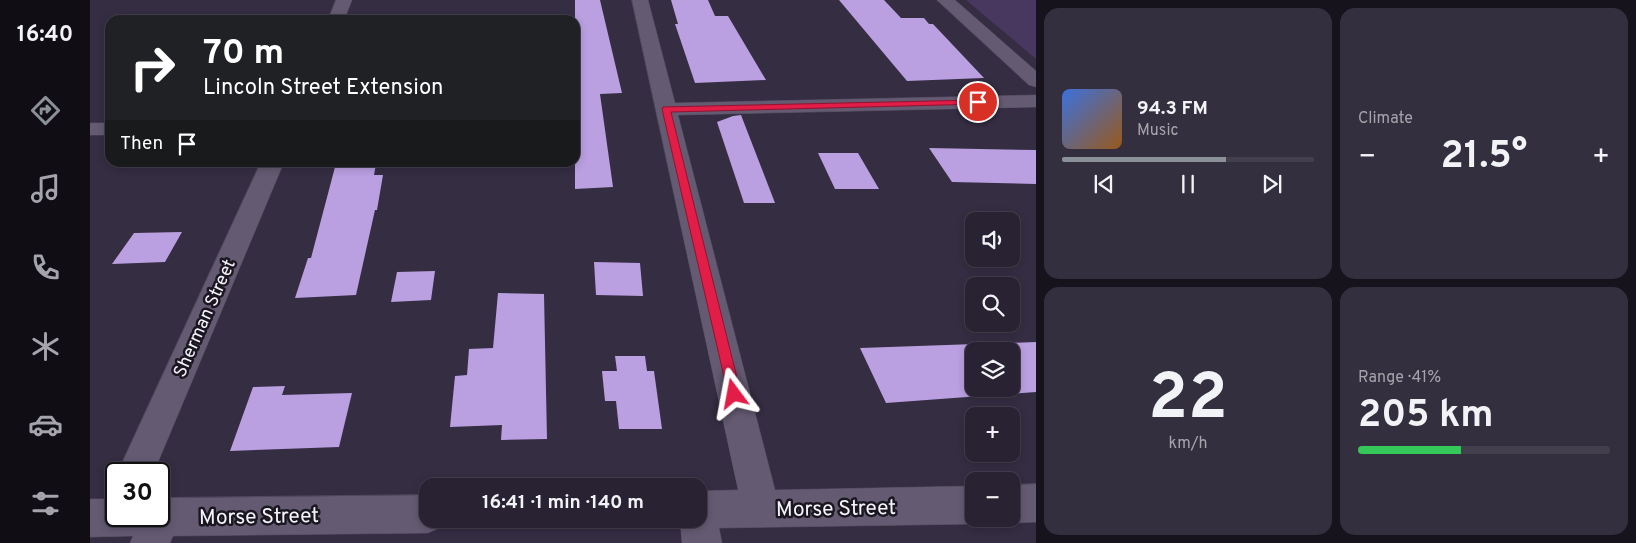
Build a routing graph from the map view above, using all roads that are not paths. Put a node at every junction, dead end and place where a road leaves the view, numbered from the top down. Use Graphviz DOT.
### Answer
graph roads {
  1 [pos="344,0"];
  2 [pos="640,0"];
  3 [pos="945,0"];
  4 [pos="338,15"];
  5 [pos="1036,81"];
  6 [pos="1036,101"];
  7 [pos="666,109"];
  8 [pos="90,129"];
  9 [pos="105,129"];
  10 [pos="271,167"];
  11 [pos="141,462"];
  12 [pos="1036,503"];
  13 [pos="1020,504"];
  14 [pos="965,505"];
  15 [pos="761,510"];
  16 [pos="707,511"];
  17 [pos="419,515"];
  18 [pos="700,528"];
  19 [pos="156,530"];
  20 [pos="702,543"];
  1 -- 4 [label="street"];
  2 -- 7 [label="street"];
  3 -- 5 [label="street"];
  6 -- 7 [label="street"];
  7 -- 15 [label="street"];
  8 -- 9 [label="street"];
  10 -- 11 [label="street, Sherman Street"];
  12 -- 13 [label="street"];
  14 -- 15 [label="street, Morse Street"];
  15 -- 16 [label="street, Morse Street"];
  17 -- 19 [label="street, Morse Street"];
  18 -- 20 [label="street"];
}
